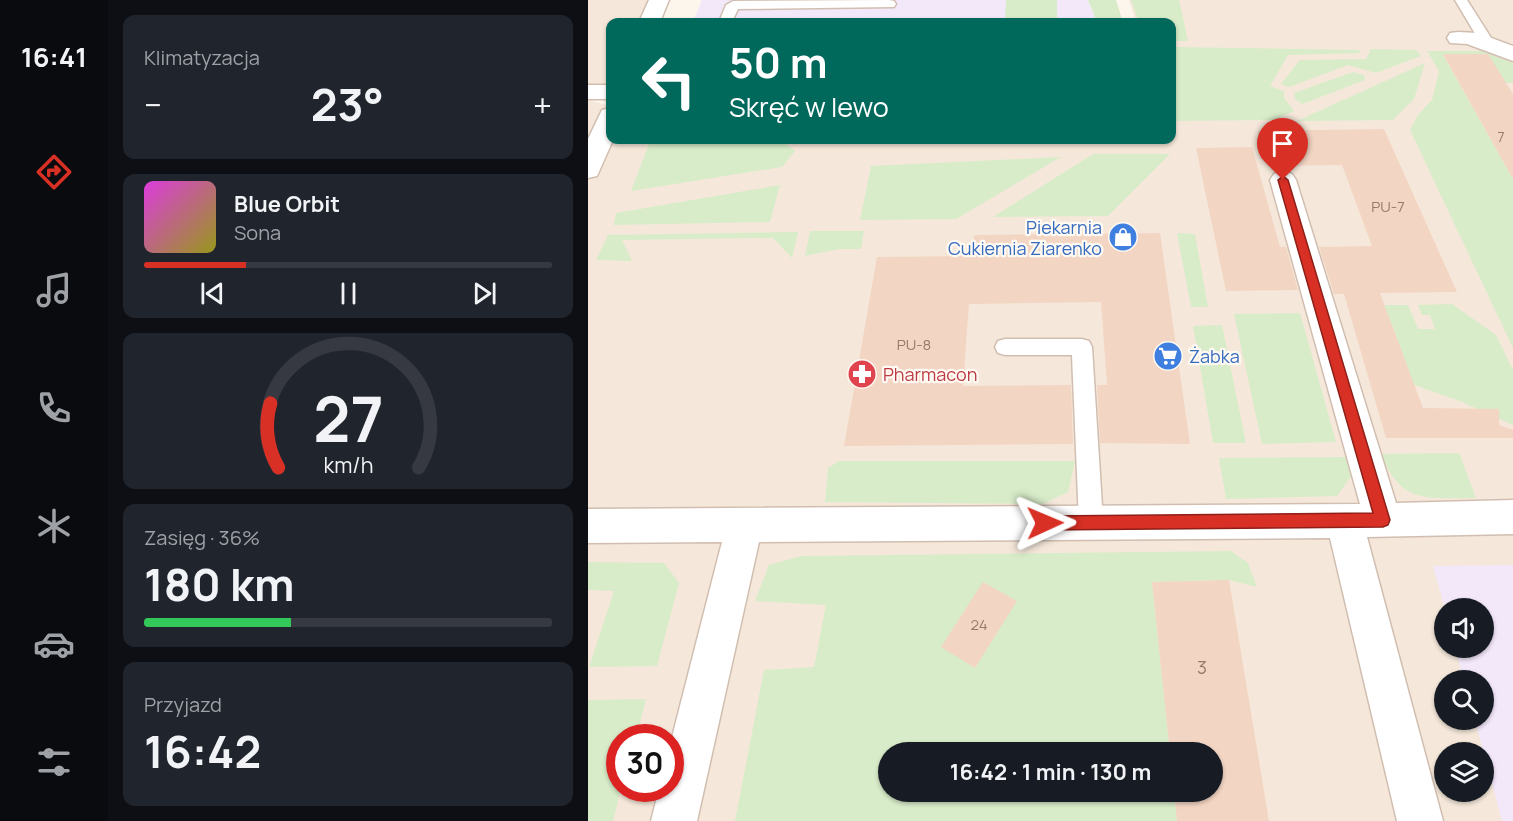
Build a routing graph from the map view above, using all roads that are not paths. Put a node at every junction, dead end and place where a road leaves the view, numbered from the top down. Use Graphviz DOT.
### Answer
graph roads {
  1 [pos="659,0"];
  2 [pos="1461,0"];
  3 [pos="771,2"];
  4 [pos="889,4"];
  5 [pos="652,18"];
  6 [pos="728,18"];
  7 [pos="765,18"];
  8 [pos="1458,38"];
  9 [pos="1488,44"];
  10 [pos="1513,54"];
  11 [pos="588,92"];
  12 [pos="606,92"];
  13 [pos="606,125"];
  14 [pos="588,170"];
  15 [pos="1283,180"];
  16 [pos="1005,347"];
  17 [pos="1513,517"];
  18 [pos="1363,520"];
  19 [pos="1091,522"];
  20 [pos="745,525"];
  21 [pos="588,526"];
  22 [pos="674,821"];
  23 [pos="1420,821"];
  1 -- 5 [label="street"];
  2 -- 9 [label="lane"];
  3 -- 4 [label="lane"];
  3 -- 6 [label="lane"];
  3 -- 7 [label="lane"];
  8 -- 9 [label="street"];
  9 -- 10 [label="street"];
  11 -- 12 [label="street"];
  13 -- 14 [label="street"];
  15 -- 18 [label="street"];
  16 -- 19 [label="lane"];
  17 -- 18 [label="street"];
  18 -- 19 [label="street"];
  18 -- 23 [label="street"];
  19 -- 20 [label="street"];
  20 -- 21 [label="street"];
  20 -- 22 [label="street"];
}
